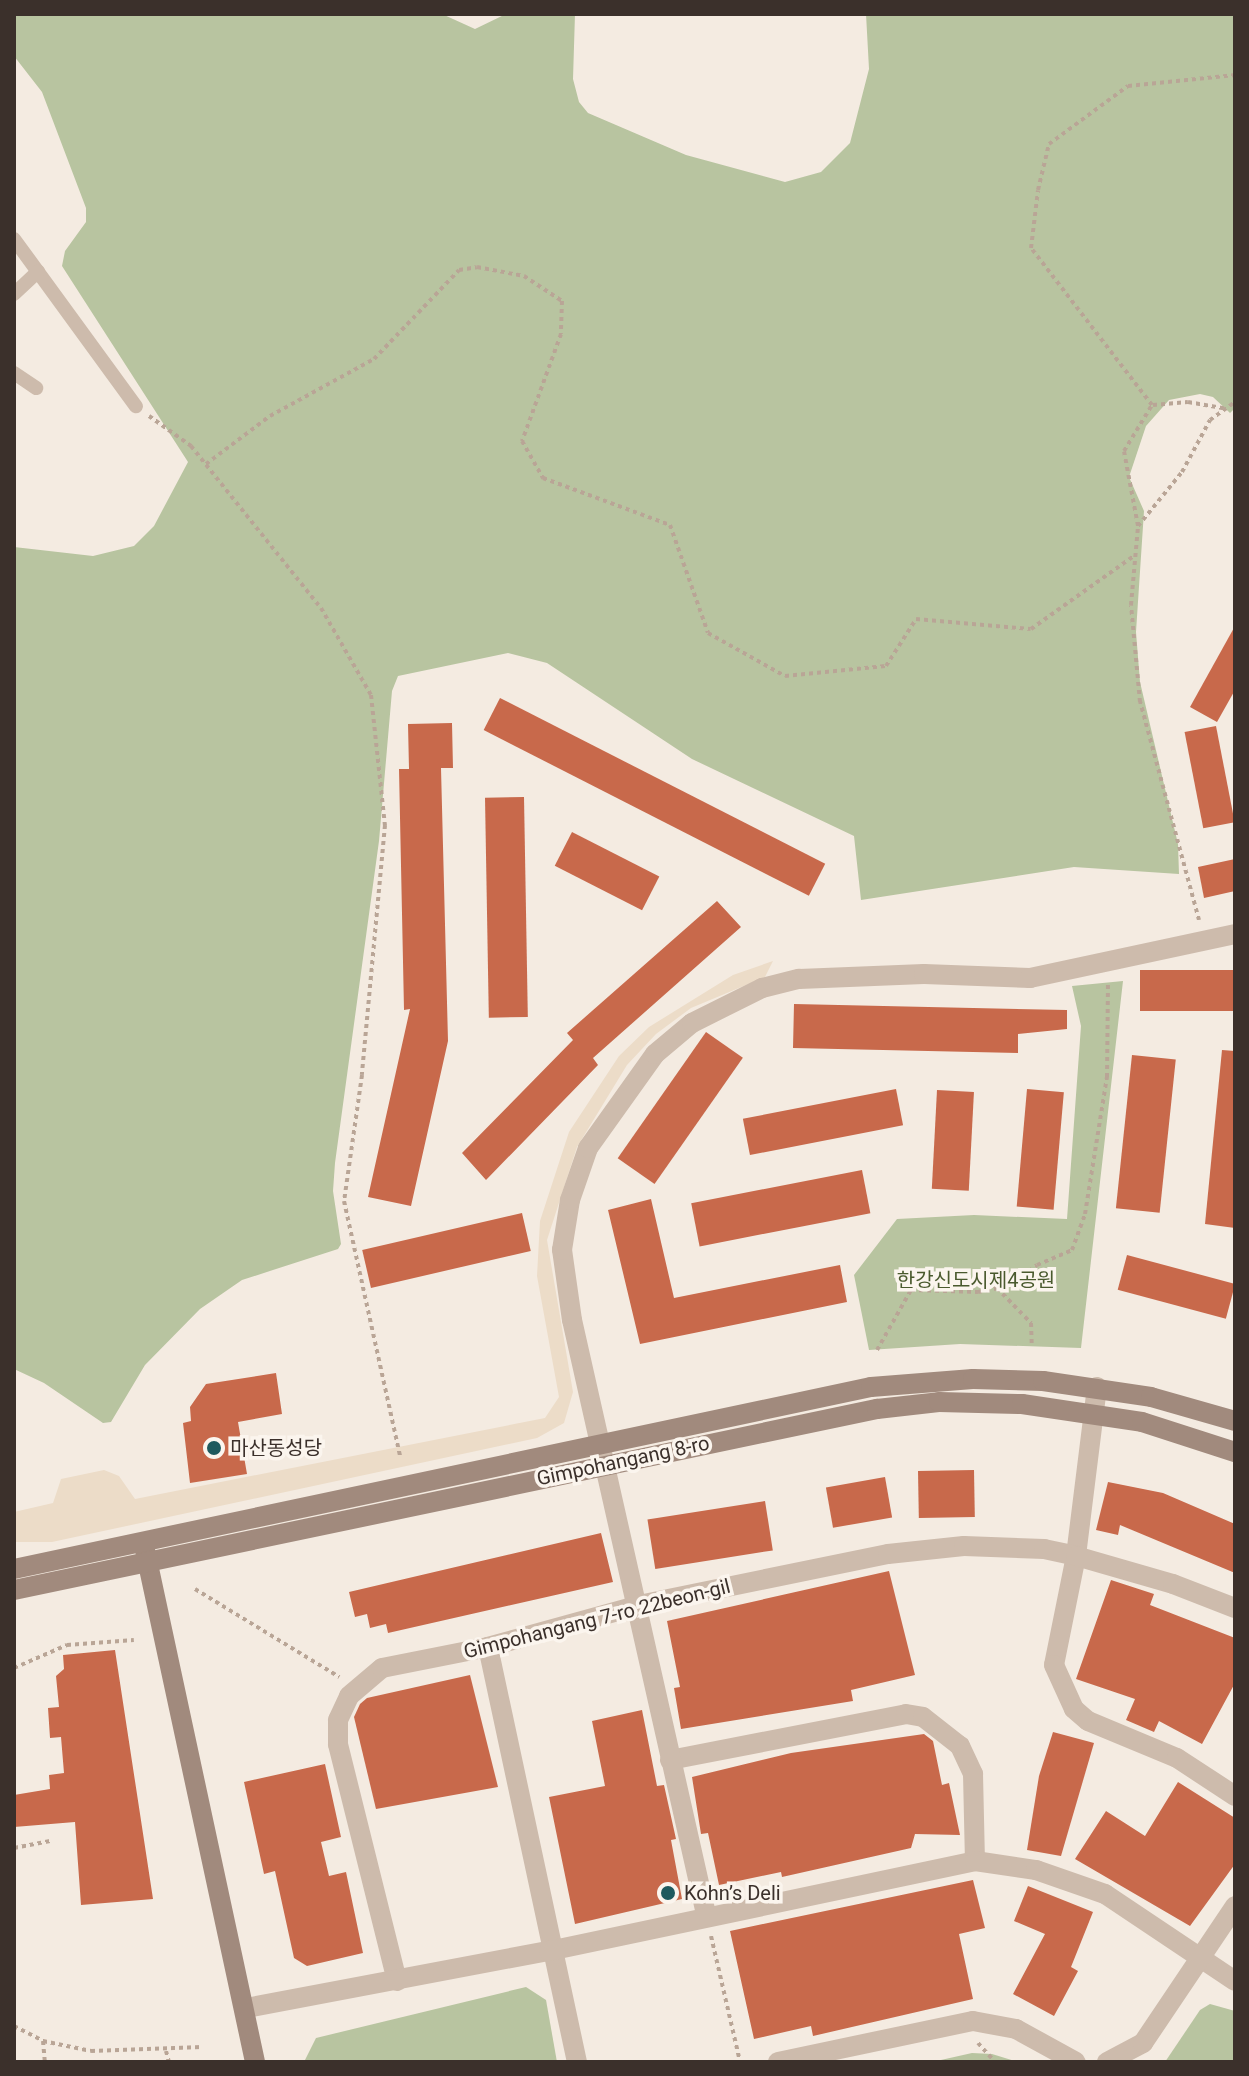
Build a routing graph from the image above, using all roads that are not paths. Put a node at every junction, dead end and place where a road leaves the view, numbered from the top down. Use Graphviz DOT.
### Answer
graph roads {
  1 [pos="14,239"];
  2 [pos="38,272"];
  3 [pos="14,294"];
  4 [pos="14,373"];
  5 [pos="36,388"];
  6 [pos="136,406"];
  7 [pos="1235,934"];
  8 [pos="1097,1387"];
  9 [pos="1094,1413"];
  10 [pos="1235,1421"];
  11 [pos="601,1443"];
  12 [pos="1235,1452"];
  13 [pos="607,1465"];
  14 [pos="145,1550"];
  15 [pos="1076,1556"];
  16 [pos="14,1569"];
  17 [pos="14,1590"];
  18 [pos="639,1605"];
  19 [pos="1235,1608"];
  20 [pos="488,1647"];
  21 [pos="670,1760"];
  22 [pos="1235,1796"];
  23 [pos="975,1861"];
  24 [pos="1235,1906"];
  25 [pos="708,1920"];
  26 [pos="549,1951"];
  27 [pos="1202,1961"];
  28 [pos="397,1981"];
  29 [pos="1235,1981"];
  30 [pos="246,2008"];
  31 [pos="255,2062"];
  32 [pos="577,2062"];
  33 [pos="778,2062"];
  34 [pos="1076,2062"];
  35 [pos="1107,2062"];
  1 -- 2 [label="lane"];
  2 -- 3 [label="lane"];
  2 -- 6 [label="lane"];
  4 -- 5 [label="lane"];
  7 -- 11 [label="street"];
  8 -- 9 [label="street"];
  8 -- 10 [label="street, Gimpohangang 8-ro"];
  8 -- 11 [label="street, Gimpohangang 8-ro"];
  9 -- 12 [label="street, Gimpohangang 8-ro"];
  9 -- 13 [label="street, Gimpohangang 8-ro"];
  9 -- 15 [label="street"];
  11 -- 13 [label="street"];
  11 -- 14 [label="street, Gimpohangang 8-ro"];
  13 -- 14 [label="street, Gimpohangang 8-ro"];
  13 -- 18 [label="street"];
  14 -- 16 [label="street, Gimpohangang 8-ro"];
  14 -- 17 [label="street, Gimpohangang 8-ro"];
  14 -- 30 [label="street"];
  15 -- 18 [label="street, Gimpohangang 7-ro 22beon-gil"];
  15 -- 19 [label="street, Gimpohangang 7-ro 22beon-gil"];
  15 -- 22 [label="street"];
  18 -- 20 [label="street, Gimpohangang 7-ro 22beon-gil"];
  18 -- 21 [label="street"];
  20 -- 26 [label="street"];
  20 -- 28 [label="street, Gimpohangang 7-ro 22beon-gil"];
  21 -- 23 [label="street"];
  21 -- 25 [label="street"];
  23 -- 25 [label="street"];
  23 -- 27 [label="street"];
  24 -- 27 [label="street"];
  25 -- 26 [label="street"];
  26 -- 28 [label="street"];
  26 -- 32 [label="street"];
  27 -- 29 [label="street"];
  27 -- 35 [label="street"];
  28 -- 30 [label="street"];
  30 -- 31 [label="street"];
  33 -- 34 [label="street"];
}
